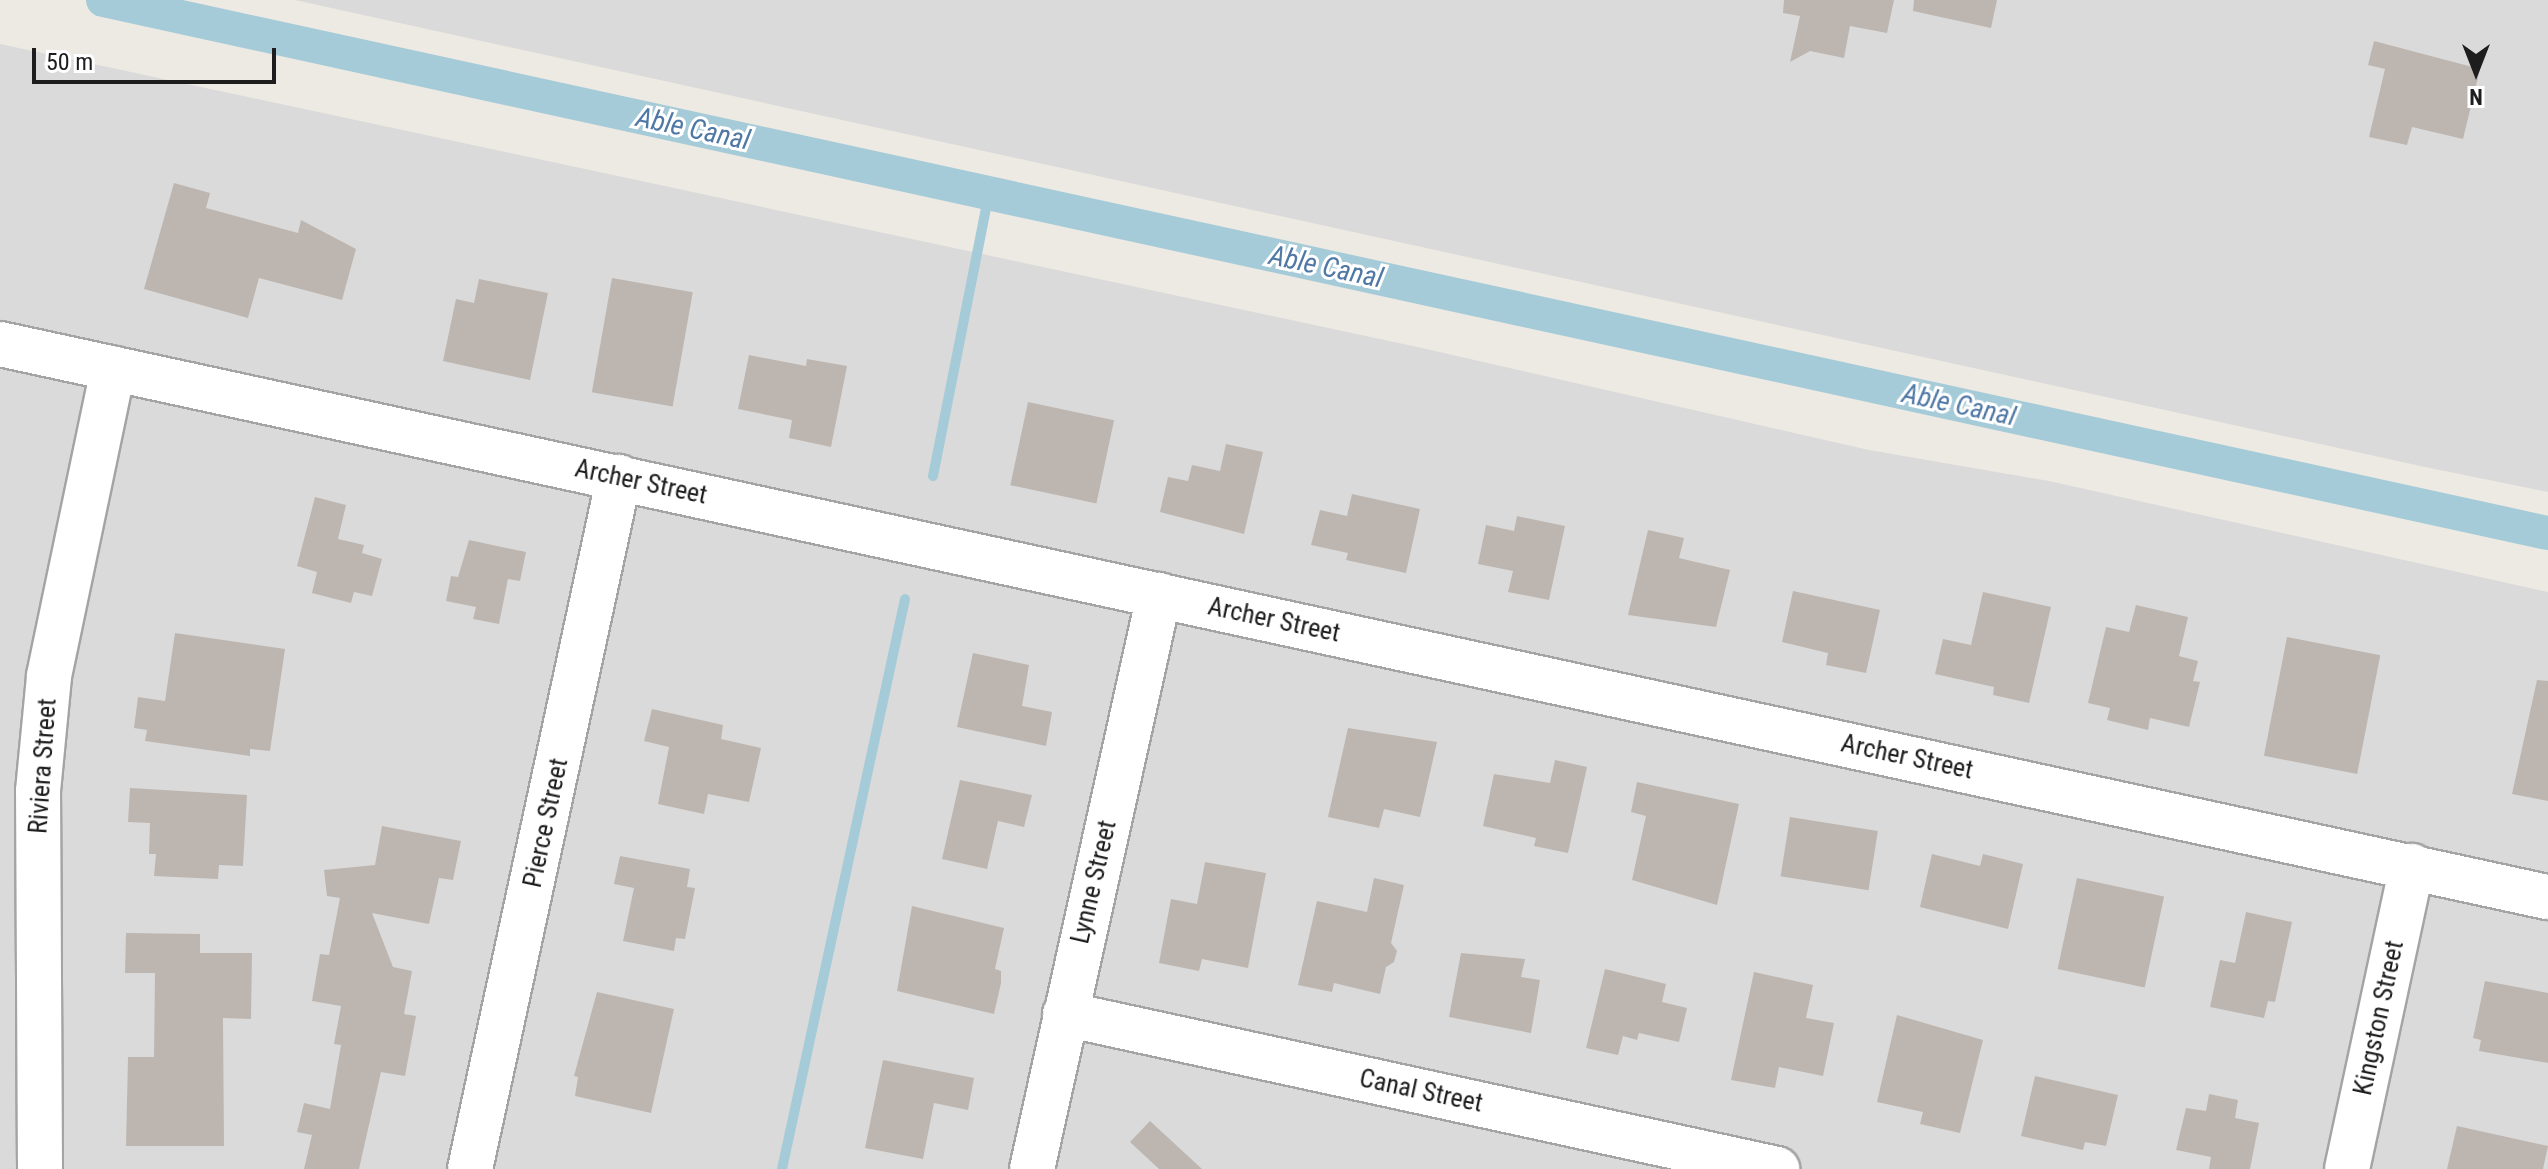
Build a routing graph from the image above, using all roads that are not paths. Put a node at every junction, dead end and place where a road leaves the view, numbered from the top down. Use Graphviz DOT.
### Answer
graph roads {
  1 [pos="0,344"];
  2 [pos="113,369"];
  3 [pos="619,477"];
  4 [pos="1159,595"];
  5 [pos="2412,866"];
  6 [pos="2548,897"];
  7 [pos="1065,1014"];
  8 [pos="40,1169"];
  9 [pos="470,1169"];
  10 [pos="1032,1169"];
  11 [pos="1777,1169"];
  12 [pos="2347,1169"];
  1 -- 2 [label="street, Archer Street"];
  2 -- 3 [label="street, Archer Street"];
  2 -- 8 [label="street, Riviera Street"];
  3 -- 4 [label="street, Archer Street"];
  3 -- 9 [label="street, Pierce Street"];
  4 -- 5 [label="street, Archer Street"];
  4 -- 7 [label="street, Lynne Street"];
  5 -- 6 [label="street, Archer Street"];
  5 -- 12 [label="street, Kingston Street"];
  7 -- 10 [label="street, Lynne Street"];
  7 -- 11 [label="street, Canal Street"];
}
